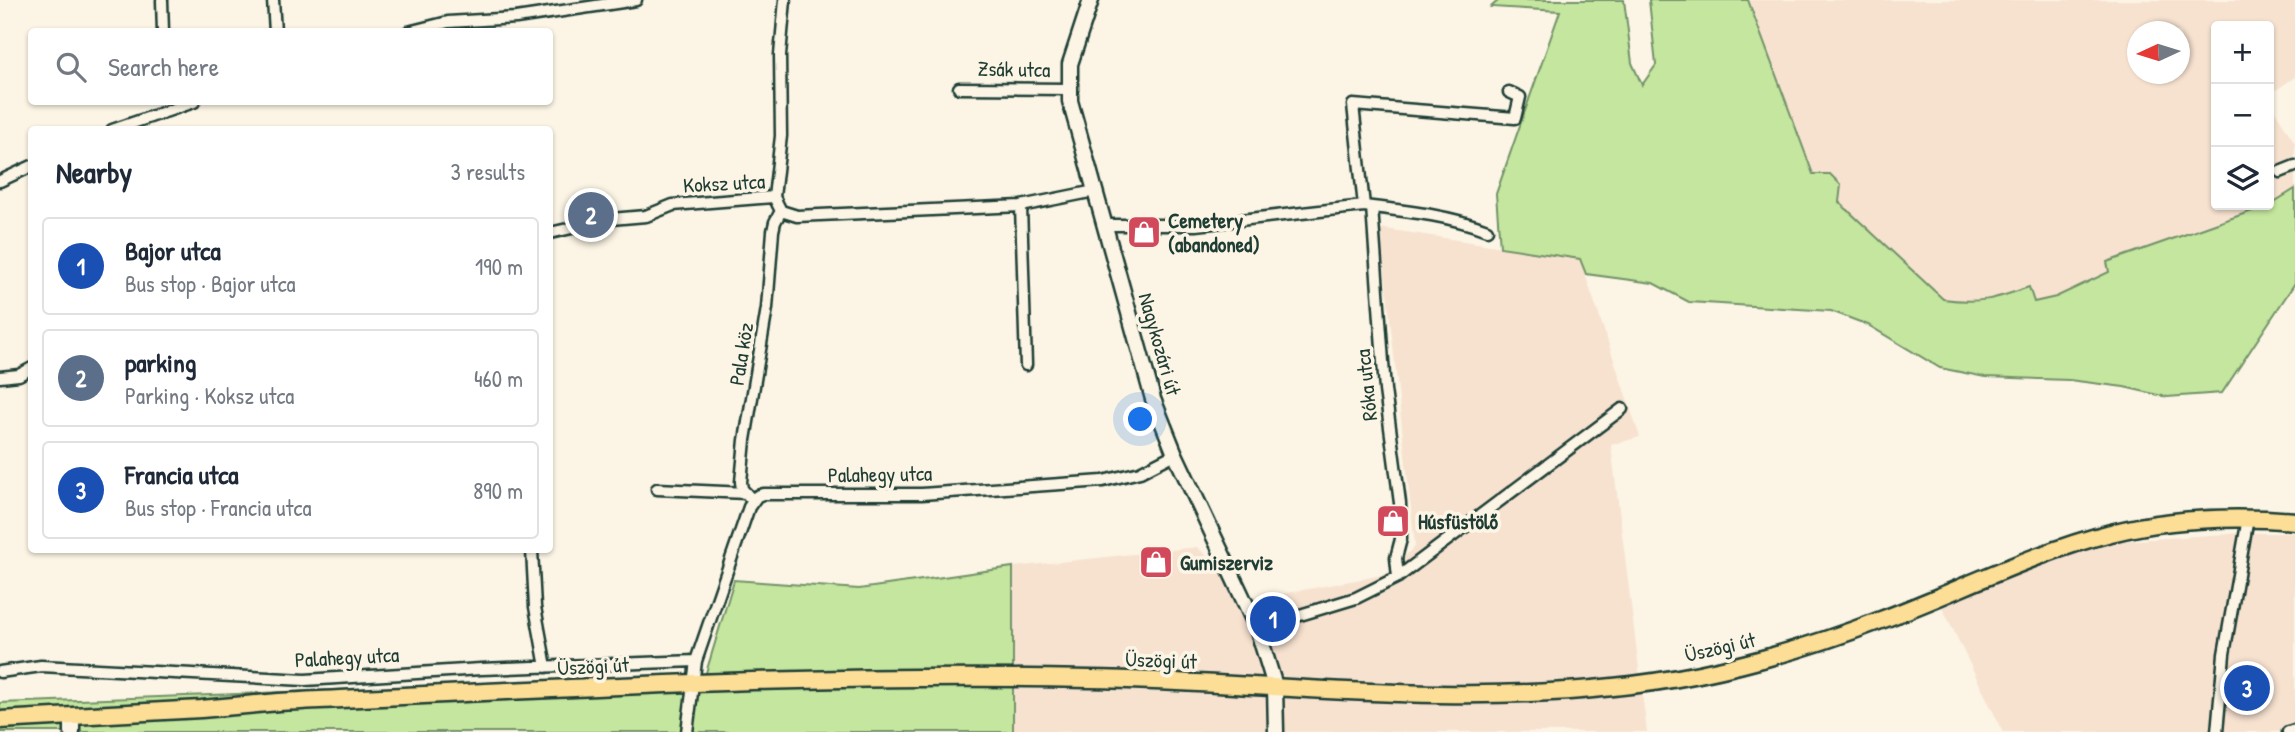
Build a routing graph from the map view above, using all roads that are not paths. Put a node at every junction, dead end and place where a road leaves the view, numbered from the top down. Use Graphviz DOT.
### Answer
graph roads {
  1 [pos="162,0"];
  2 [pos="273,0"];
  3 [pos="635,0"];
  4 [pos="785,0"];
  5 [pos="1091,0"];
  6 [pos="163,28"];
  7 [pos="275,28"];
  8 [pos="424,28"];
  9 [pos="959,88"];
  10 [pos="1069,89"];
  11 [pos="1509,92"];
  12 [pos="167,106"];
  13 [pos="121,126"];
  14 [pos="2295,166"];
  15 [pos="28,168"];
  16 [pos="2280,172"];
  17 [pos="0,181"];
  18 [pos="1095,191"];
  19 [pos="774,197"];
  20 [pos="1021,206"];
  21 [pos="1368,207"];
  22 [pos="781,211"];
  23 [pos="1104,225"];
  24 [pos="1487,230"];
  25 [pos="553,232"];
  26 [pos="1026,365"];
  27 [pos="28,370"];
  28 [pos="0,377"];
  29 [pos="1622,409"];
  30 [pos="1175,454"];
  31 [pos="657,489"];
  32 [pos="749,497"];
  33 [pos="2248,518"];
  34 [pos="2295,521"];
  35 [pos="532,553"];
  36 [pos="1398,577"];
  37 [pos="1257,628"];
  38 [pos="696,661"];
  39 [pos="545,667"];
  40 [pos="0,672"];
  41 [pos="693,682"];
  42 [pos="1275,686"];
  43 [pos="0,720"];
  44 [pos="72,724"];
  45 [pos="2295,730"];
  46 [pos="687,732"];
  47 [pos="1276,732"];
  48 [pos="2217,732"];
  49 [pos="2288,732"];
  1 -- 6 [label="street"];
  2 -- 7 [label="street"];
  3 -- 8 [label="street"];
  4 -- 19 [label="street"];
  5 -- 10 [label="street, Nagykozári út"];
  9 -- 10 [label="street, Zsák utca"];
  10 -- 18 [label="street, Nagykozári út"];
  11 -- 21 [label="street, Róka utca"];
  12 -- 13 [label="street"];
  14 -- 16 [label="street"];
  15 -- 17 [label="street"];
  18 -- 20 [label="street, Koksz utca"];
  18 -- 23 [label="street, Nagykozári út"];
  19 -- 22 [label="street, Koksz utca"];
  19 -- 25 [label="street, Koksz utca"];
  20 -- 22 [label="street, Koksz utca"];
  20 -- 26 [label="street"];
  21 -- 23 [label="street"];
  21 -- 24 [label="street"];
  21 -- 36 [label="street, Róka utca"];
  22 -- 32 [label="street, Pala köz"];
  23 -- 30 [label="street, Nagykozári út"];
  27 -- 28 [label="street"];
  29 -- 36 [label="street"];
  30 -- 32 [label="street, Palahegy utca"];
  30 -- 37 [label="street, Nagykozári út"];
  31 -- 32 [label="street, Palahegy utca"];
  32 -- 38 [label="street"];
  33 -- 34 [label="main road, Üszögi út"];
  33 -- 42 [label="main road, Üszögi út"];
  33 -- 48 [label="street"];
  35 -- 39 [label="street"];
  36 -- 37 [label="street"];
  37 -- 42 [label="street, Nagykozári út"];
  38 -- 39 [label="street, Palahegy utca"];
  38 -- 41 [label="street"];
  39 -- 40 [label="street, Palahegy utca"];
  41 -- 42 [label="main road, Üszögi út"];
  41 -- 44 [label="main road, Üszögi út"];
  41 -- 46 [label="street"];
  42 -- 47 [label="street, Nagykozári út"];
  43 -- 44 [label="main road, Üszögi út"];
  45 -- 49 [label="street"];
}
